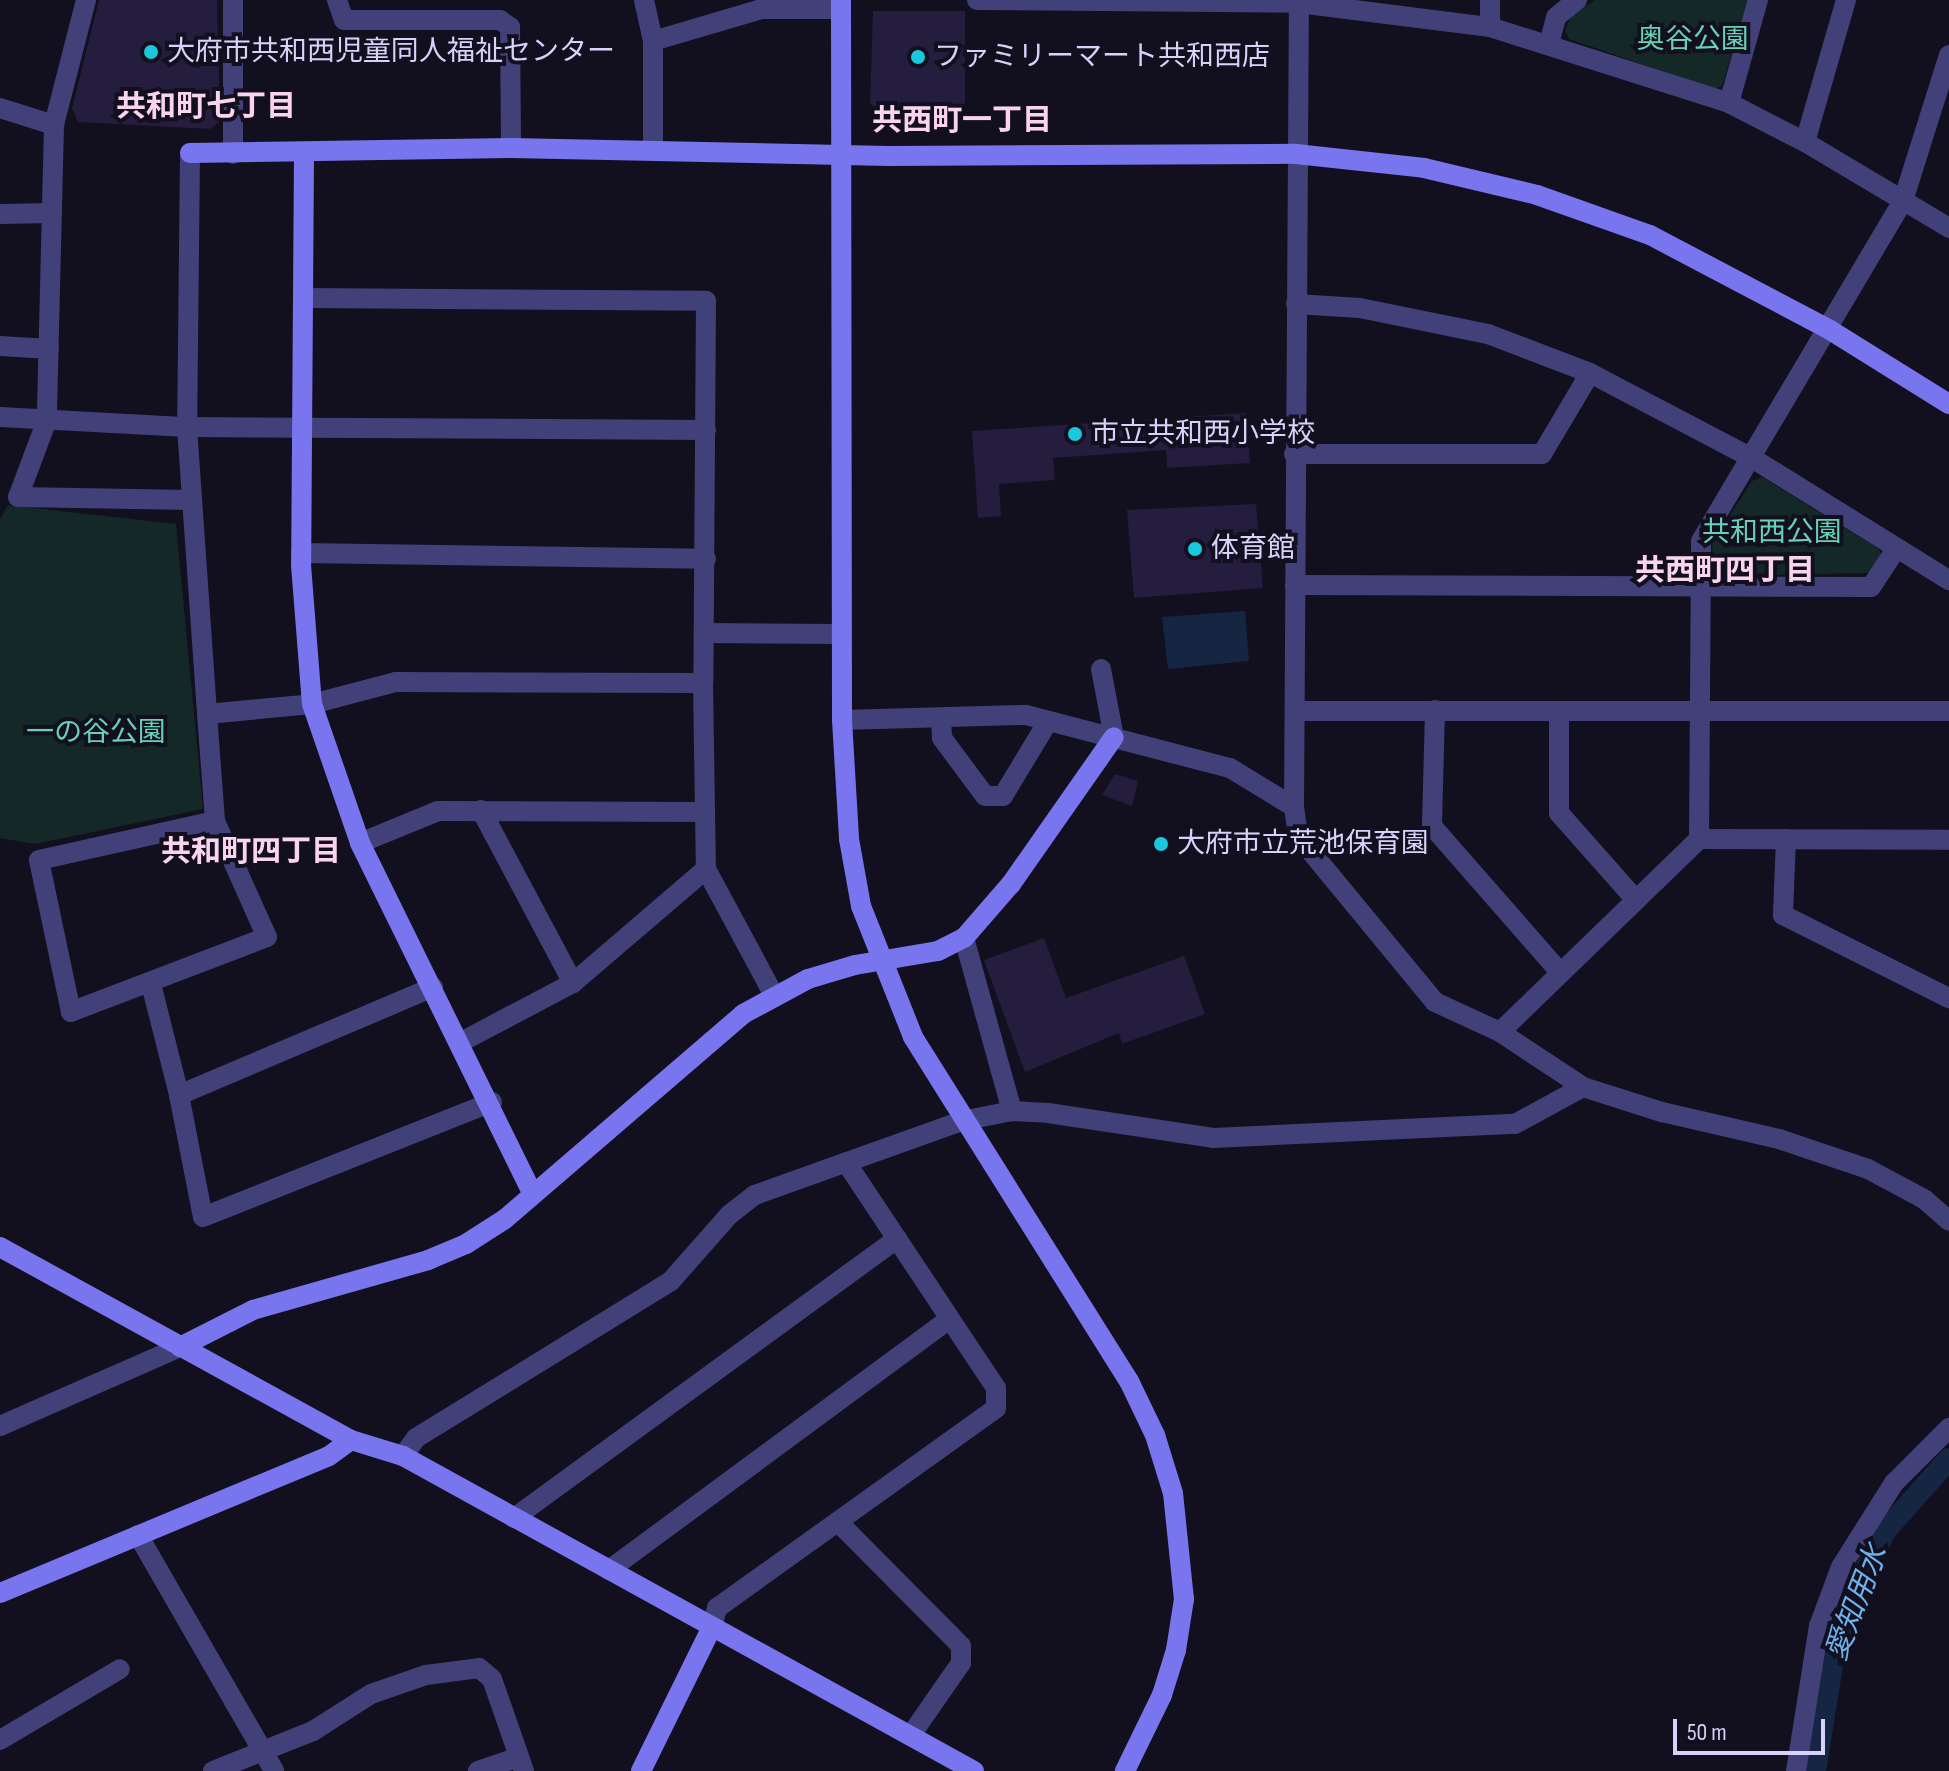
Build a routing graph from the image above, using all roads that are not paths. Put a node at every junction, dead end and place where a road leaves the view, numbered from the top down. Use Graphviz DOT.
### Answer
graph roads {
  1 [pos="86,0"];
  2 [pos="233,0"];
  3 [pos="337,0"];
  4 [pos="644,0"];
  5 [pos="977,0"];
  6 [pos="1490,0"];
  7 [pos="1758,0"];
  8 [pos="1846,0"];
  9 [pos="1299,1"];
  10 [pos="1571,2"];
  11 [pos="761,5"];
  12 [pos="841,5"];
  13 [pos="1490,27"];
  14 [pos="653,41"];
  15 [pos="1549,44"];
  16 [pos="1949,55"];
  17 [pos="1729,103"];
  18 [pos="0,108"];
  19 [pos="54,125"];
  20 [pos="1805,142"];
  21 [pos="511,148"];
  22 [pos="653,148"];
  23 [pos="233,154"];
  24 [pos="304,154"];
  25 [pos="841,154"];
  26 [pos="1296,154"];
  27 [pos="1903,201"];
  28 [pos="52,213"];
  29 [pos="0,214"];
  30 [pos="1949,228"];
  31 [pos="303,298"];
  32 [pos="1296,304"];
  33 [pos="1830,330"];
  34 [pos="0,346"];
  35 [pos="49,349"];
  36 [pos="1590,373"];
  37 [pos="1949,404"];
  38 [pos="0,417"];
  39 [pos="47,420"];
  40 [pos="187,427"];
  41 [pos="302,429"];
  42 [pos="706,430"];
  43 [pos="1294,454"];
  44 [pos="1752,458"];
  45 [pos="192,500"];
  46 [pos="1896,549"];
  47 [pos="301,553"];
  48 [pos="706,559"];
  49 [pos="1949,580"];
  50 [pos="1295,585"];
  51 [pos="1699,588"];
  52 [pos="705,633"];
  53 [pos="841,634"];
  54 [pos="1101,669"];
  55 [pos="703,683"];
  56 [pos="312,704"];
  57 [pos="1435,710"];
  58 [pos="1296,711"];
  59 [pos="1697,711"];
  60 [pos="1949,711"];
  61 [pos="1559,712"];
  62 [pos="207,714"];
  63 [pos="941,718"];
  64 [pos="842,720"];
  65 [pos="1047,723"];
  66 [pos="1114,737"];
  67 [pos="1294,807"];
  68 [pos="481,810"];
  69 [pos="704,812"];
  70 [pos="215,821"];
  71 [pos="1699,839"];
  72 [pos="1786,839"];
  73 [pos="1949,840"];
  74 [pos="360,843"];
  75 [pos="706,869"];
  76 [pos="1636,900"];
  77 [pos="964,938"];
  78 [pos="880,963"];
  79 [pos="1559,971"];
  80 [pos="573,983"];
  81 [pos="151,984"];
  82 [pos="433,987"];
  83 [pos="775,997"];
  84 [pos="1949,998"];
  85 [pos="1500,1032"];
  86 [pos="461,1042"];
  87 [pos="1583,1087"];
  88 [pos="179,1095"];
  89 [pos="492,1102"];
  90 [pos="1012,1111"];
  91 [pos="962,1121"];
  92 [pos="846,1162"];
  93 [pos="533,1194"];
  94 [pos="1949,1221"];
  95 [pos="897,1239"];
  96 [pos="0,1247"];
  97 [pos="947,1321"];
  98 [pos="180,1347"];
  99 [pos="0,1426"];
  100 [pos="1949,1428"];
  101 [pos="351,1440"];
  102 [pos="403,1456"];
  103 [pos="514,1518"];
  104 [pos="839,1523"];
  105 [pos="138,1535"];
  106 [pos="609,1570"];
  107 [pos="0,1593"];
  108 [pos="712,1627"];
  109 [pos="120,1669"];
  110 [pos="911,1735"];
  111 [pos="0,1740"];
  112 [pos="263,1752"];
  113 [pos="522,1764"];
  114 [pos="213,1771"];
  115 [pos="274,1771"];
  116 [pos="478,1771"];
  117 [pos="641,1771"];
  118 [pos="974,1771"];
  119 [pos="1125,1771"];
  120 [pos="1796,1771"];
  1 -- 19 [label="street"];
  2 -- 23 [label="street"];
  3 -- 21 [label="street"];
  4 -- 14 [label="street"];
  5 -- 9 [label="street"];
  6 -- 13 [label="street"];
  7 -- 17 [label="street"];
  8 -- 20 [label="street"];
  9 -- 13 [label="street"];
  9 -- 26 [label="street"];
  10 -- 15 [label="street"];
  11 -- 12 [label="street"];
  11 -- 14 [label="street"];
  12 -- 25 [label="street"];
  13 -- 15 [label="street"];
  14 -- 22 [label="street"];
  15 -- 17 [label="street"];
  16 -- 27 [label="street"];
  17 -- 20 [label="street"];
  18 -- 19 [label="street"];
  19 -- 28 [label="street"];
  20 -- 27 [label="street"];
  21 -- 22 [label="street"];
  21 -- 24 [label="street"];
  22 -- 25 [label="street"];
  23 -- 24 [label="street"];
  23 -- 40 [label="street"];
  24 -- 31 [label="street"];
  25 -- 26 [label="street"];
  25 -- 53 [label="street"];
  26 -- 32 [label="street"];
  26 -- 33 [label="street"];
  27 -- 30 [label="street"];
  27 -- 33 [label="street"];
  28 -- 29 [label="street"];
  28 -- 35 [label="street"];
  31 -- 41 [label="street"];
  31 -- 42 [label="street"];
  32 -- 36 [label="street"];
  32 -- 43 [label="street"];
  33 -- 37 [label="street"];
  33 -- 44 [label="street"];
  34 -- 35 [label="street"];
  35 -- 39 [label="street"];
  36 -- 43 [label="street"];
  36 -- 44 [label="street"];
  38 -- 39 [label="street"];
  39 -- 40 [label="street"];
  39 -- 45 [label="street"];
  40 -- 41 [label="street"];
  40 -- 45 [label="street"];
  41 -- 42 [label="street"];
  41 -- 47 [label="street"];
  42 -- 48 [label="street"];
  43 -- 50 [label="street"];
  44 -- 46 [label="street"];
  44 -- 51 [label="street"];
  45 -- 62 [label="street"];
  46 -- 49 [label="street"];
  46 -- 51 [label="street"];
  47 -- 48 [label="street"];
  47 -- 56 [label="street"];
  48 -- 52 [label="street"];
  50 -- 51 [label="street"];
  50 -- 58 [label="street"];
  51 -- 59 [label="street"];
  52 -- 53 [label="street"];
  52 -- 55 [label="street"];
  53 -- 64 [label="street"];
  54 -- 66 [label="street"];
  55 -- 56 [label="street"];
  55 -- 69 [label="street"];
  56 -- 62 [label="street"];
  56 -- 74 [label="street"];
  57 -- 58 [label="street"];
  57 -- 61 [label="street"];
  57 -- 79 [label="street"];
  58 -- 67 [label="street"];
  59 -- 60 [label="street"];
  59 -- 61 [label="street"];
  59 -- 71 [label="street"];
  61 -- 76 [label="street"];
  62 -- 70 [label="street"];
  63 -- 64 [label="street"];
  63 -- 65 [label="street"];
  63 -- 65 [label="street"];
  64 -- 78 [label="street"];
  65 -- 66 [label="street"];
  66 -- 67 [label="street"];
  66 -- 77 [label="street"];
  67 -- 85 [label="street"];
  68 -- 69 [label="street"];
  68 -- 74 [label="street"];
  68 -- 80 [label="street"];
  69 -- 75 [label="street"];
  70 -- 81 [label="street"];
  70 -- 81 [label="street"];
  71 -- 72 [label="street"];
  71 -- 76 [label="street"];
  72 -- 73 [label="street"];
  72 -- 84 [label="street"];
  74 -- 82 [label="street"];
  75 -- 80 [label="street"];
  75 -- 83 [label="street"];
  76 -- 79 [label="street"];
  77 -- 78 [label="street"];
  77 -- 90 [label="street"];
  78 -- 83 [label="street"];
  78 -- 91 [label="street"];
  79 -- 85 [label="street"];
  80 -- 86 [label="street"];
  81 -- 88 [label="street"];
  82 -- 86 [label="street"];
  82 -- 88 [label="street"];
  83 -- 93 [label="street"];
  85 -- 87 [label="street"];
  86 -- 89 [label="street"];
  87 -- 90 [label="street"];
  87 -- 94 [label="street"];
  88 -- 89 [label="street"];
  89 -- 93 [label="street"];
  90 -- 91 [label="street"];
  91 -- 92 [label="street"];
  91 -- 119 [label="street"];
  92 -- 95 [label="street"];
  92 -- 102 [label="street"];
  93 -- 98 [label="street"];
  95 -- 97 [label="street"];
  95 -- 103 [label="street"];
  96 -- 98 [label="street"];
  97 -- 104 [label="street"];
  97 -- 106 [label="street"];
  98 -- 99 [label="street"];
  98 -- 101 [label="street"];
  100 -- 120 [label="street"];
  101 -- 102 [label="street"];
  101 -- 105 [label="street"];
  102 -- 103 [label="street"];
  103 -- 106 [label="street"];
  104 -- 108 [label="street"];
  104 -- 110 [label="street"];
  105 -- 107 [label="street"];
  105 -- 112 [label="street"];
  106 -- 108 [label="street"];
  108 -- 110 [label="street"];
  108 -- 117 [label="street"];
  109 -- 111 [label="street"];
  110 -- 118 [label="street"];
  112 -- 113 [label="street"];
  112 -- 114 [label="street"];
  112 -- 115 [label="street"];
  113 -- 116 [label="street"];
}
